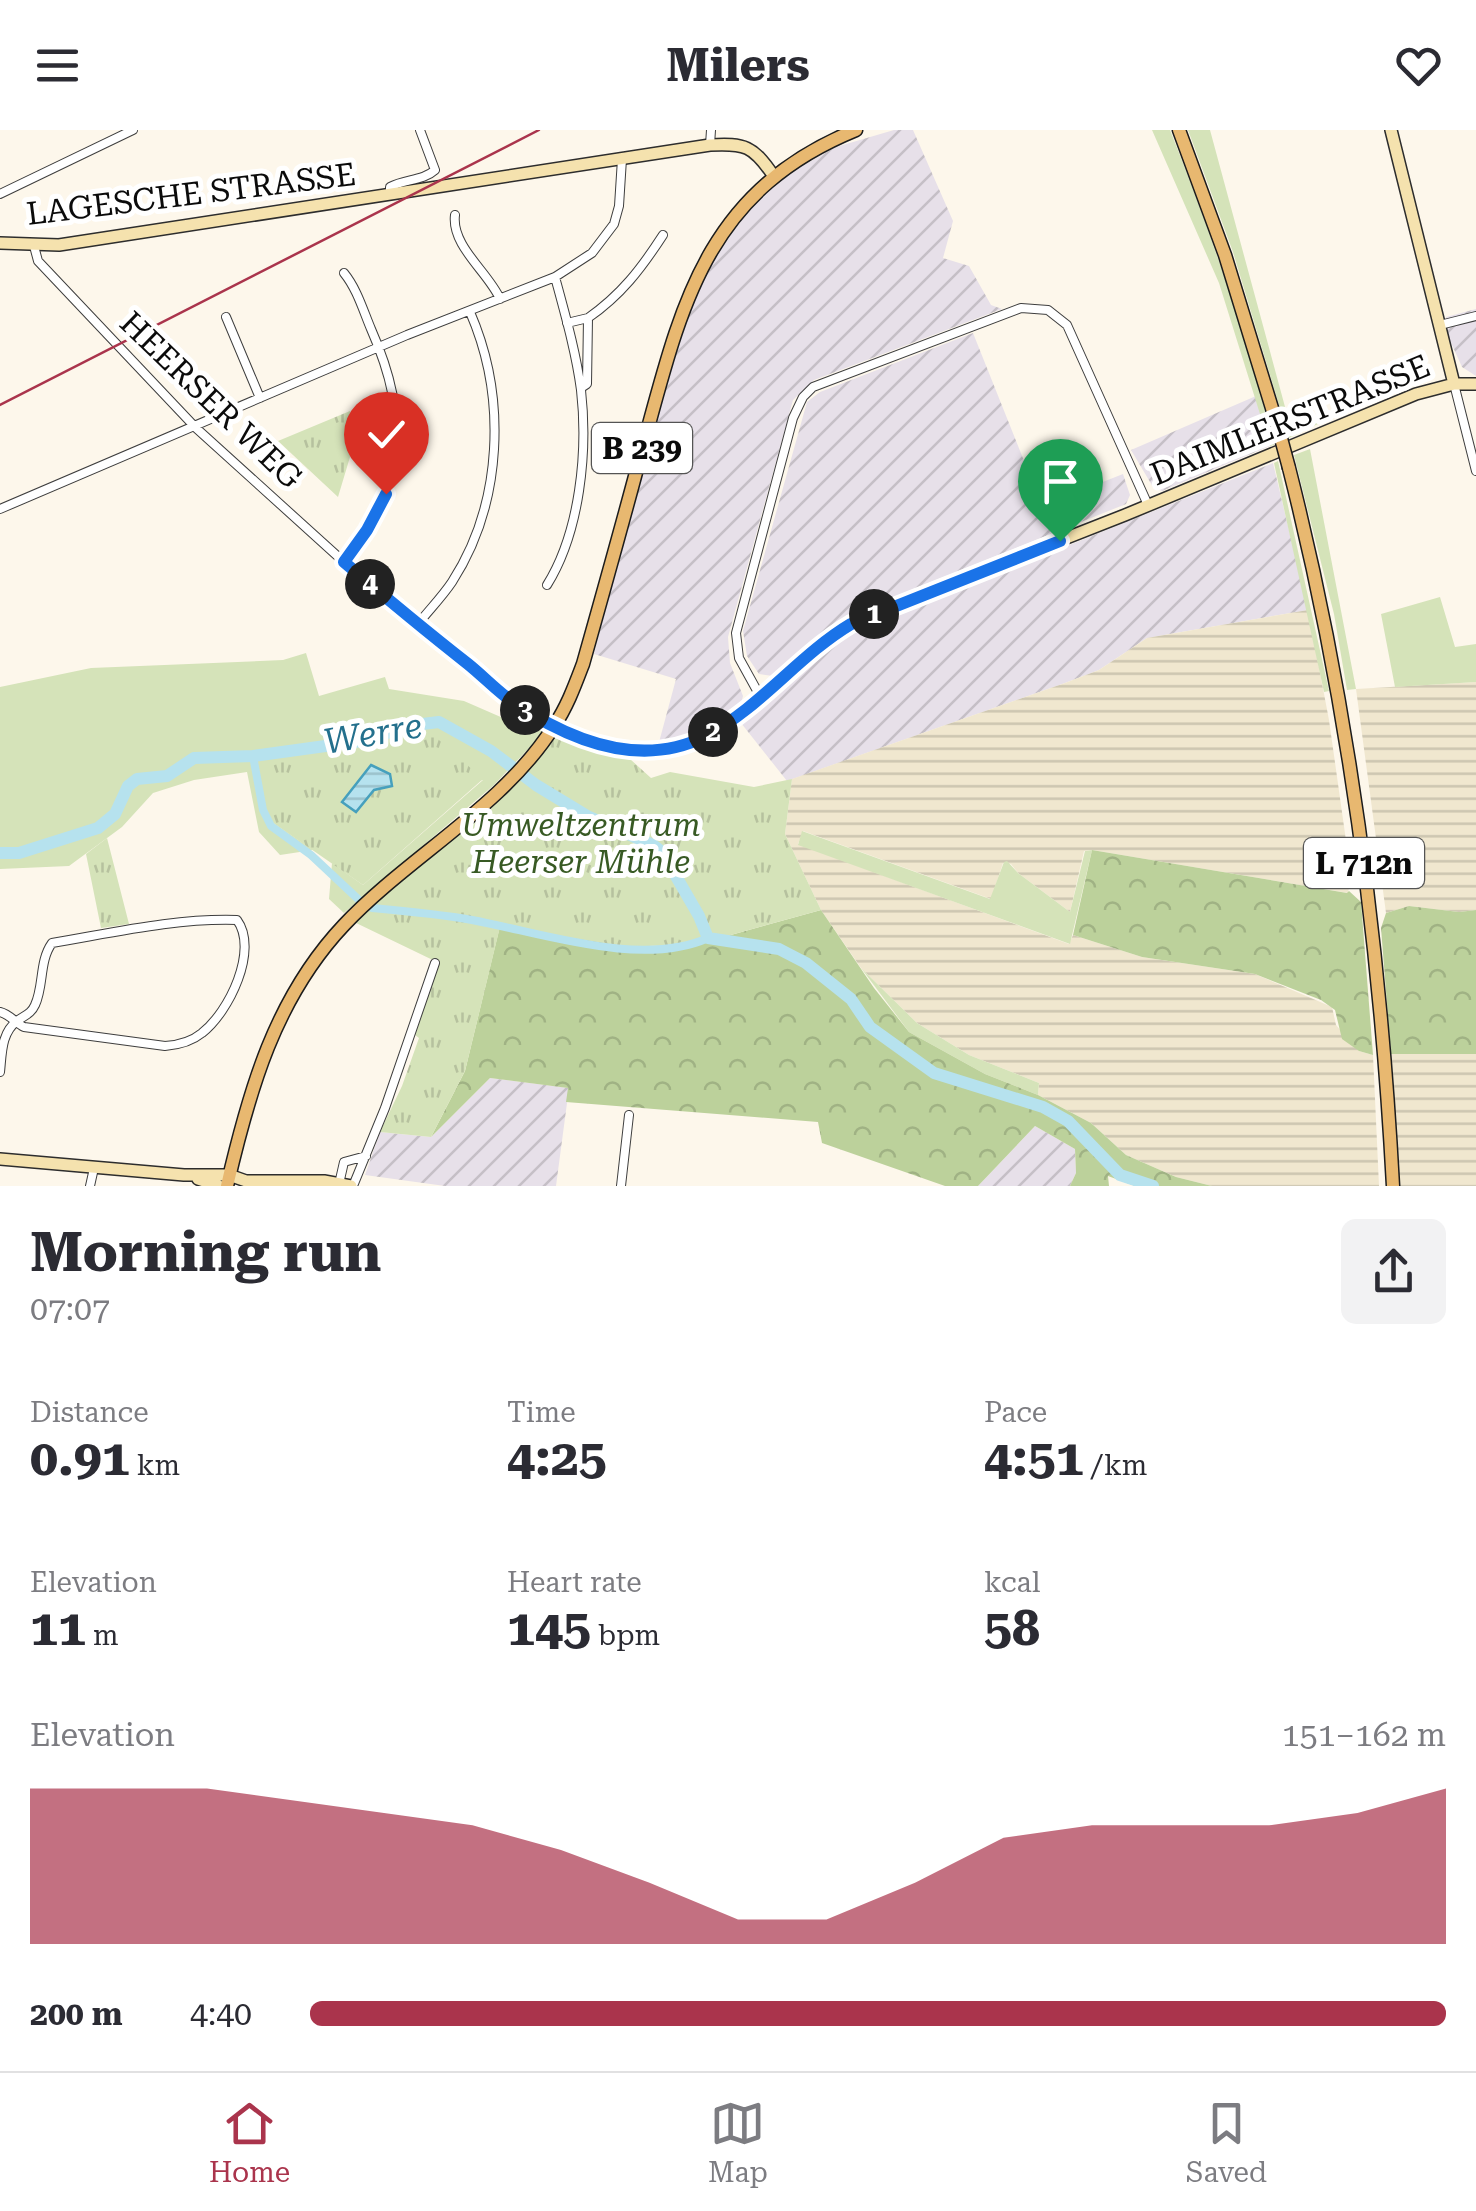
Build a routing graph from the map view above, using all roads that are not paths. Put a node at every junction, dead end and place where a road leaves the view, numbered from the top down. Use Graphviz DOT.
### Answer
graph roads {
  1 [pos="133,130"];
  2 [pos="420,130"];
  3 [pos="711,130"];
  4 [pos="856,130"];
  5 [pos="1179,130"];
  6 [pos="1390,130"];
  7 [pos="710,146"];
  8 [pos="622,159"];
  9 [pos="773,176"];
  10 [pos="0,194"];
  11 [pos="390,196"];
  12 [pos="455,215"];
  13 [pos="663,235"];
  14 [pos="0,243"];
  15 [pos="34,246"];
  16 [pos="344,273"];
  17 [pos="555,277"];
  18 [pos="500,299"];
  19 [pos="470,312"];
  20 [pos="1476,316"];
  21 [pos="226,317"];
  22 [pos="588,318"];
  23 [pos="567,323"];
  24 [pos="1440,325"];
  25 [pos="379,347"];
  26 [pos="1454,384"];
  27 [pos="1476,384"];
  28 [pos="580,388"];
  29 [pos="260,398"];
  30 [pos="196,428"];
  31 [pos="1476,470"];
  32 [pos="1148,506"];
  33 [pos="0,509"];
  34 [pos="344,562"];
  35 [pos="546,585"];
  36 [pos="418,624"];
  37 [pos="760,696"];
  38 [pos="554,726"];
  39 [pos="435,963"];
  40 [pos="0,1012"];
  41 [pos="15,1022"];
  42 [pos="1381,1029"];
  43 [pos="0,1072"];
  44 [pos="629,1115"];
  45 [pos="366,1156"];
  46 [pos="1,1163"];
  47 [pos="94,1168"];
  48 [pos="184,1176"];
  49 [pos="228,1180"];
  50 [pos="90,1186"];
  51 [pos="218,1186"];
  52 [pos="338,1186"];
  53 [pos="352,1186"];
  54 [pos="621,1186"];
  55 [pos="1385,1186"];
  56 [pos="1393,1186"];
  1 -- 10 [label="street"];
  2 -- 11 [label="street, LAGESCHE STRASSE"];
  3 -- 7 [label="street"];
  4 -- 9 [label="main road, B 239"];
  5 -- 42 [label="main road, L 712n, bridge"];
  6 -- 24 [label="street"];
  7 -- 8 [label="street, LAGESCHE STRASSE"];
  7 -- 9 [label="street, LAGESCHE STRASSE"];
  8 -- 11 [label="street, LAGESCHE STRASSE"];
  8 -- 17 [label="street"];
  9 -- 38 [label="main road, B 239"];
  11 -- 15 [label="street, LAGESCHE STRASSE"];
  12 -- 18 [label="street"];
  13 -- 22 [label="street"];
  14 -- 15 [label="street, LAGESCHE STRASSE"];
  15 -- 30 [label="street, HEERSER WEG"];
  16 -- 25 [label="street"];
  17 -- 18 [label="street"];
  17 -- 23 [label="street"];
  18 -- 19 [label="street"];
  19 -- 25 [label="street"];
  19 -- 36 [label="street"];
  20 -- 24 [label="street"];
  21 -- 29 [label="street"];
  22 -- 23 [label="street"];
  22 -- 28 [label="street"];
  23 -- 28 [label="street"];
  24 -- 26 [label="street"];
  25 -- 29 [label="street"];
  25 -- 34 [label="street"];
  26 -- 27 [label="street, DAIMLERSTRASSE"];
  26 -- 31 [label="street"];
  26 -- 32 [label="street, DAIMLERSTRASSE"];
  28 -- 35 [label="street"];
  29 -- 30 [label="street"];
  30 -- 33 [label="street"];
  30 -- 34 [label="street, HEERSER WEG"];
  32 -- 37 [label="street, DAIMLERSTRASSE"];
  32 -- 37 [label="street"];
  34 -- 36 [label="street, HEERSER WEG"];
  36 -- 38 [label="street, HEERSER WEG"];
  37 -- 38 [label="street, DAIMLERSTRASSE"];
  38 -- 49 [label="main road, B 239"];
  39 -- 45 [label="street"];
  40 -- 41 [label="street"];
  41 -- 41 [label="street"];
  41 -- 43 [label="street"];
  42 -- 55 [label="main road, L 712n"];
  42 -- 56 [label="main road, L 712n"];
  44 -- 54 [label="street"];
  45 -- 52 [label="street"];
  45 -- 53 [label="street"];
  46 -- 47 [label="street"];
  47 -- 48 [label="street"];
  47 -- 50 [label="street"];
  48 -- 49 [label="street"];
  48 -- 51 [label="street"];
  49 -- 52 [label="street"];
  52 -- 53 [label="street"];
}
